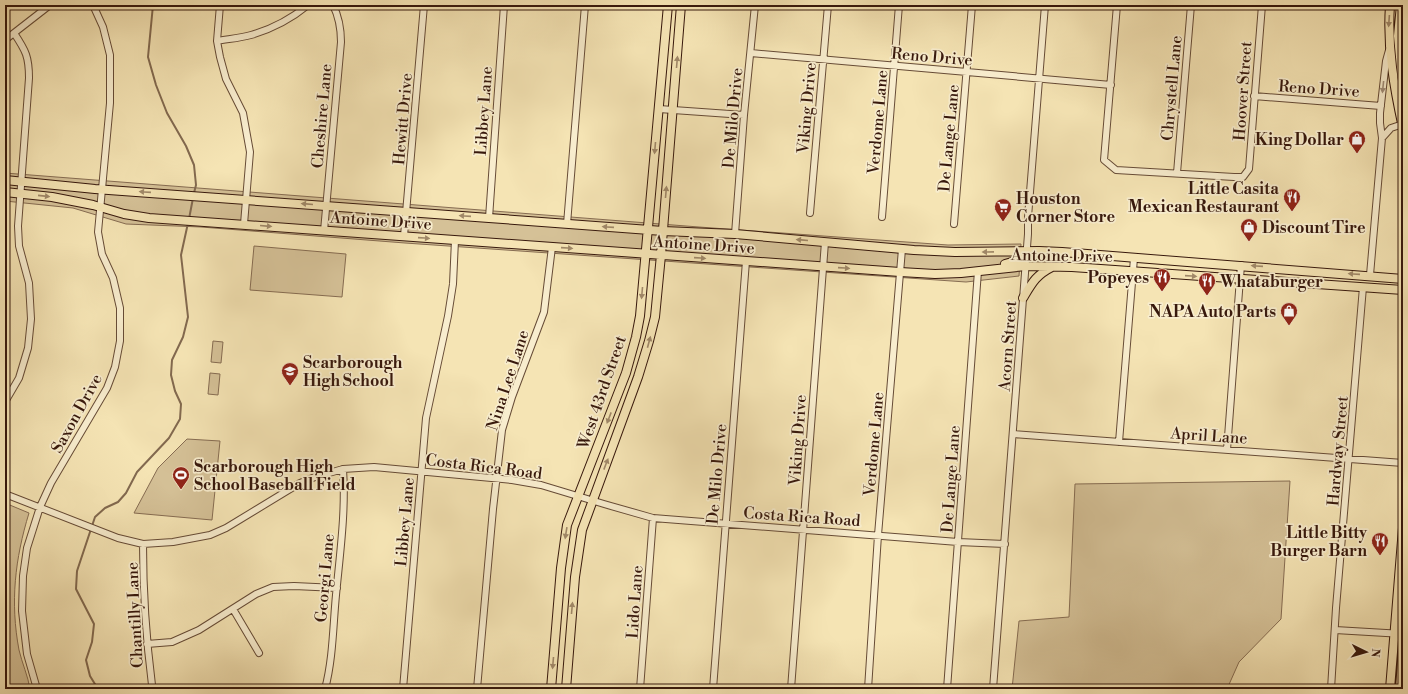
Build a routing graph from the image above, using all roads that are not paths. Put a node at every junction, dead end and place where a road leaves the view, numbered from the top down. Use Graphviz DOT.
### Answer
graph roads {
  1 [pos="50,5"];
  2 [pos="93,5"];
  3 [pos="220,5"];
  4 [pos="308,5"];
  5 [pos="333,5"];
  6 [pos="424,5"];
  7 [pos="504,5"];
  8 [pos="585,5"];
  9 [pos="668,5"];
  10 [pos="755,5"];
  11 [pos="828,5"];
  12 [pos="899,5"];
  13 [pos="972,5"];
  14 [pos="1045,5"];
  15 [pos="1117,5"];
  16 [pos="1191,5"];
  17 [pos="1262,5"];
  18 [pos="1390,5"];
  19 [pos="1401,5"];
  20 [pos="681,6"];
  21 [pos="14,33"];
  22 [pos="1398,36"];
  23 [pos="1389,37"];
  24 [pos="5,40"];
  25 [pos="217,41"];
  26 [pos="1390,49"];
  27 [pos="751,54"];
  28 [pos="824,60"];
  29 [pos="894,65"];
  30 [pos="967,72"];
  31 [pos="1039,78"];
  32 [pos="1111,86"];
  33 [pos="1403,88"];
  34 [pos="1254,96"];
  35 [pos="1381,106"];
  36 [pos="659,109"];
  37 [pos="673,111"];
  38 [pos="744,115"];
  39 [pos="1403,126"];
  40 [pos="1382,138"];
  41 [pos="1177,173"];
  42 [pos="5,180"];
  43 [pos="21,182"];
  44 [pos="101,189"];
  45 [pos="5,192"];
  46 [pos="20,193"];
  47 [pos="246,199"];
  48 [pos="326,206"];
  49 [pos="100,208"];
  50 [pos="406,212"];
  51 [pos="810,213"];
  52 [pos="882,217"];
  53 [pos="489,218"];
  54 [pos="244,224"];
  55 [pos="567,224"];
  56 [pos="954,224"];
  57 [pos="324,230"];
  58 [pos="647,230"];
  59 [pos="663,231"];
  60 [pos="735,234"];
  61 [pos="404,236"];
  62 [pos="455,240"];
  63 [pos="825,242"];
  64 [pos="552,247"];
  65 [pos="902,249"];
  66 [pos="645,254"];
  67 [pos="661,255"];
  68 [pos="1026,258"];
  69 [pos="1134,258"];
  70 [pos="746,261"];
  71 [pos="1241,265"];
  72 [pos="823,266"];
  73 [pos="1053,266"];
  74 [pos="978,271"];
  75 [pos="1132,271"];
  76 [pos="900,272"];
  77 [pos="1324,272"];
  78 [pos="1370,275"];
  79 [pos="1403,278"];
  80 [pos="1240,279"];
  81 [pos="1322,285"];
  82 [pos="1363,287"];
  83 [pos="1403,290"];
  84 [pos="1024,298"];
  85 [pos="626,373"];
  86 [pos="638,377"];
  87 [pos="5,402"];
  88 [pos="1014,434"];
  89 [pos="1119,442"];
  90 [pos="1227,450"];
  91 [pos="1349,460"];
  92 [pos="1403,463"];
  93 [pos="344,469"];
  94 [pos="422,471"];
  95 [pos="496,478"];
  96 [pos="5,494"];
  97 [pos="578,496"];
  98 [pos="592,501"];
  99 [pos="40,507"];
  100 [pos="653,518"];
  101 [pos="726,523"];
  102 [pos="1403,528"];
  103 [pos="804,529"];
  104 [pos="878,535"];
  105 [pos="958,542"];
  106 [pos="144,544"];
  107 [pos="1005,544"];
  108 [pos="1402,550"];
  109 [pos="337,588"];
  110 [pos="232,609"];
  111 [pos="1335,630"];
  112 [pos="556,632"];
  113 [pos="570,633"];
  114 [pos="1399,634"];
  115 [pos="146,644"];
  116 [pos="1403,647"];
  117 [pos="259,653"];
  118 [pos="152,685"];
  119 [pos="37,689"];
  120 [pos="325,689"];
  121 [pos="403,689"];
  122 [pos="477,689"];
  123 [pos="551,689"];
  124 [pos="566,689"];
  125 [pos="640,689"];
  126 [pos="713,689"];
  127 [pos="791,689"];
  128 [pos="868,689"];
  129 [pos="947,689"];
  130 [pos="993,689"];
  131 [pos="1331,689"];
  132 [pos="1390,689"];
  133 [pos="1400,689"];
  1 -- 21 [label="street"];
  2 -- 44 [label="street, Saxon Drive"];
  3 -- 25 [label="street"];
  4 -- 25 [label="street"];
  5 -- 48 [label="street, Cheshire Lane"];
  6 -- 50 [label="street, Hewitt Drive"];
  7 -- 53 [label="street, Libbey Lane"];
  8 -- 55 [label="street"];
  9 -- 20 [label="main road"];
  9 -- 36 [label="main road, West 43rd Street"];
  10 -- 27 [label="street, De Milo Drive"];
  11 -- 28 [label="street, Viking Drive"];
  12 -- 29 [label="street, Verdome Lane"];
  13 -- 30 [label="street, De Lange Lane"];
  14 -- 31 [label="street, Acorn Street"];
  15 -- 32 [label="street"];
  16 -- 41 [label="street, Chrystell Lane"];
  17 -- 34 [label="street, Hoover Street"];
  18 -- 23 [label="main road, one-way"];
  19 -- 22 [label="main road"];
  37 -- 20 [label="main road, West 43rd Street, one-way"];
  21 -- 24 [label="street"];
  21 -- 43 [label="street"];
  22 -- 23 [label="main road"];
  22 -- 33 [label="main road"];
  23 -- 26 [label="main road"];
  25 -- 47 [label="street"];
  26 -- 35 [label="street, one-way"];
  26 -- 39 [label="main road"];
  27 -- 28 [label="street, Reno Drive"];
  27 -- 38 [label="street, De Milo Drive"];
  28 -- 29 [label="street, Reno Drive"];
  28 -- 51 [label="street, Viking Drive"];
  29 -- 30 [label="street, Reno Drive"];
  29 -- 52 [label="street, Verdome Lane"];
  30 -- 31 [label="street, Reno Drive"];
  30 -- 56 [label="street, De Lange Lane"];
  31 -- 32 [label="street, Reno Drive"];
  31 -- 68 [label="street, Acorn Street"];
  32 -- 41 [label="street"];
  34 -- 35 [label="street, Reno Drive"];
  34 -- 41 [label="street, Hoover Street"];
  35 -- 40 [label="street"];
  36 -- 37 [label="street"];
  36 -- 58 [label="main road, West 43rd Street, one-way"];
  37 -- 38 [label="street"];
  59 -- 37 [label="main road, West 43rd Street, one-way"];
  38 -- 60 [label="street, De Milo Drive"];
  39 -- 40 [label="street"];
  40 -- 78 [label="street"];
  42 -- 43 [label="main road, Antoine Drive"];
  43 -- 44 [label="main road, Antoine Drive"];
  43 -- 46 [label="street"];
  47 -- 44 [label="main road, Antoine Drive, one-way"];
  44 -- 49 [label="street, Saxon Drive"];
  45 -- 46 [label="main road, Antoine Drive"];
  46 -- 49 [label="main road, Antoine Drive, one-way"];
  46 -- 87 [label="street"];
  48 -- 47 [label="main road, Antoine Drive, one-way"];
  47 -- 54 [label="street"];
  48 -- 50 [label="main road, Antoine Drive"];
  48 -- 57 [label="street, Cheshire Lane"];
  49 -- 54 [label="main road, Antoine Drive"];
  49 -- 99 [label="street, Saxon Drive"];
  53 -- 50 [label="main road, Antoine Drive, one-way"];
  50 -- 61 [label="street, Hewitt Drive"];
  53 -- 55 [label="main road, Antoine Drive"];
  54 -- 57 [label="main road, Antoine Drive, one-way"];
  58 -- 55 [label="main road, Antoine Drive, one-way"];
  57 -- 61 [label="main road, Antoine Drive"];
  58 -- 59 [label="main road, Antoine Drive"];
  58 -- 66 [label="main road, West 43rd Street"];
  59 -- 60 [label="main road, Antoine Drive"];
  59 -- 67 [label="main road, West 43rd Street"];
  63 -- 60 [label="main road, Antoine Drive, one-way"];
  61 -- 62 [label="main road, Antoine Drive, one-way"];
  62 -- 64 [label="main road, Antoine Drive"];
  62 -- 94 [label="street, Libbey Lane"];
  63 -- 65 [label="main road, Antoine Drive"];
  63 -- 72 [label="street, Viking Drive"];
  64 -- 66 [label="main road, Antoine Drive, one-way"];
  64 -- 95 [label="street, Nina Lee Lane"];
  68 -- 65 [label="main road, Antoine Drive, one-way"];
  65 -- 76 [label="street, Verdome Lane"];
  66 -- 67 [label="main road, Antoine Drive"];
  66 -- 85 [label="main road, West 43rd Street, one-way"];
  67 -- 70 [label="main road, Antoine Drive, one-way"];
  86 -- 67 [label="main road, West 43rd Street, one-way"];
  68 -- 69 [label="main road, Antoine Drive"];
  68 -- 73 [label="main road, Antoine Drive"];
  68 -- 74 [label="main road, Antoine Drive"];
  68 -- 84 [label="street, Acorn Street"];
  69 -- 71 [label="main road, Antoine Drive"];
  69 -- 75 [label="street"];
  70 -- 72 [label="main road, Antoine Drive"];
  70 -- 101 [label="street, De Milo Drive"];
  77 -- 71 [label="main road, Antoine Drive, one-way"];
  71 -- 80 [label="street"];
  72 -- 76 [label="main road, Antoine Drive, one-way"];
  72 -- 103 [label="street, Viking Drive"];
  73 -- 75 [label="main road, Antoine Drive"];
  73 -- 84 [label="main road"];
  74 -- 76 [label="main road, Antoine Drive"];
  74 -- 105 [label="street, De Lange Lane"];
  75 -- 80 [label="main road, Antoine Drive, one-way"];
  75 -- 89 [label="street"];
  76 -- 104 [label="street, Verdome Lane"];
  78 -- 77 [label="main road, Antoine Drive, one-way"];
  77 -- 81 [label="main road"];
  78 -- 79 [label="main road, Antoine Drive"];
  80 -- 81 [label="main road, Antoine Drive"];
  80 -- 90 [label="street"];
  81 -- 82 [label="main road, Antoine Drive"];
  82 -- 83 [label="main road, Antoine Drive"];
  82 -- 91 [label="street, Hardway Street"];
  84 -- 88 [label="street, Acorn Street"];
  85 -- 86 [label="main road"];
  85 -- 97 [label="main road, West 43rd Street, one-way"];
  98 -- 86 [label="main road, West 43rd Street, one-way"];
  88 -- 89 [label="street, April Lane"];
  88 -- 107 [label="street, Acorn Street"];
  89 -- 90 [label="street, April Lane"];
  90 -- 91 [label="street, April Lane"];
  91 -- 92 [label="street, April Lane"];
  91 -- 111 [label="street, Hardway Street"];
  93 -- 94 [label="street, Costa Rica Road"];
  93 -- 106 [label="street, Costa Rica Road"];
  93 -- 109 [label="street, Georgi Lane"];
  94 -- 95 [label="street, Costa Rica Road"];
  94 -- 121 [label="street, Libbey Lane"];
  95 -- 97 [label="street, Costa Rica Road"];
  95 -- 122 [label="street, Nina Lee Lane"];
  96 -- 99 [label="street, Costa Rica Road"];
  97 -- 98 [label="street, Costa Rica Road"];
  97 -- 112 [label="main road, West 43rd Street, one-way"];
  98 -- 100 [label="street, Costa Rica Road"];
  113 -- 98 [label="main road, West 43rd Street, one-way"];
  99 -- 106 [label="street, Costa Rica Road"];
  99 -- 119 [label="street, Saxon Drive"];
  100 -- 101 [label="street, Costa Rica Road"];
  100 -- 125 [label="street, Lido Lane"];
  101 -- 103 [label="street, Costa Rica Road"];
  101 -- 126 [label="street, De Milo Drive"];
  102 -- 108 [label="main road"];
  103 -- 104 [label="street, Costa Rica Road"];
  103 -- 127 [label="street, Viking Drive"];
  104 -- 105 [label="street, Costa Rica Road"];
  104 -- 128 [label="street, Verdome Lane"];
  105 -- 107 [label="street, Costa Rica Road"];
  105 -- 129 [label="street, De Lange Lane"];
  106 -- 115 [label="street, Chantilly Lane"];
  107 -- 130 [label="street, Acorn Street"];
  108 -- 114 [label="main road"];
  109 -- 110 [label="street"];
  109 -- 120 [label="street, Georgi Lane"];
  110 -- 115 [label="street"];
  110 -- 117 [label="street"];
  111 -- 114 [label="street"];
  111 -- 131 [label="street, Hardway Street"];
  112 -- 113 [label="main road"];
  112 -- 123 [label="main road, West 43rd Street, one-way"];
  113 -- 124 [label="main road, West 43rd Street"];
  114 -- 132 [label="main road"];
  115 -- 118 [label="street, Chantilly Lane"];
  116 -- 133 [label="main road"];
}
